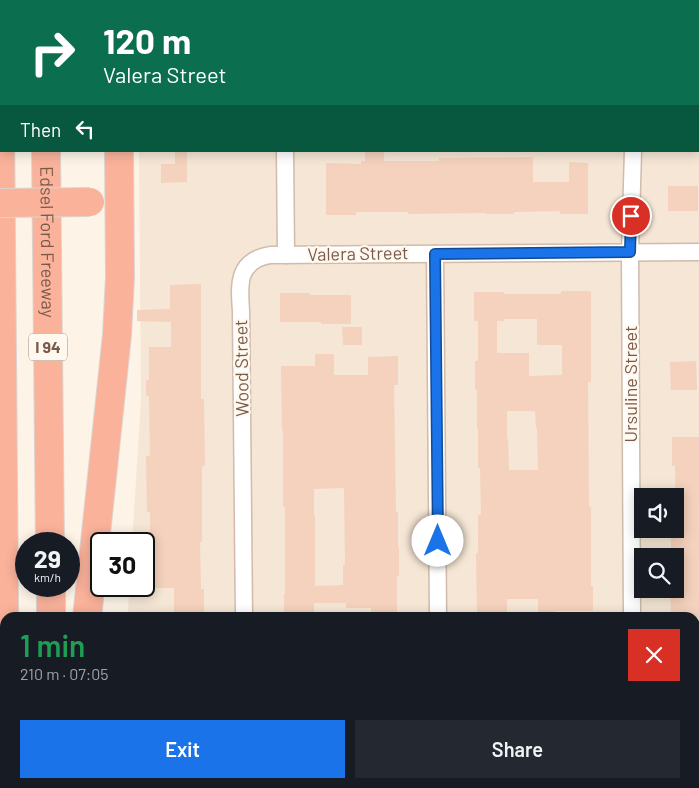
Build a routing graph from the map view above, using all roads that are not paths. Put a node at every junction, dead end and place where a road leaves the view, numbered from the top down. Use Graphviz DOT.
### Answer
graph roads {
  1 [pos="0,152"];
  2 [pos="46,152"];
  3 [pos="119,152"];
  4 [pos="285,152"];
  5 [pos="632,152"];
  6 [pos="119,178"];
  7 [pos="0,203"];
  8 [pos="630,252"];
  9 [pos="699,252"];
  10 [pos="435,254"];
  11 [pos="286,255"];
  12 [pos="50,532"];
  13 [pos="50,597"];
  14 [pos="4,612"];
  15 [pos="51,612"];
  16 [pos="88,612"];
  17 [pos="244,612"];
  18 [pos="438,612"];
  19 [pos="632,612"];
  1 -- 14 [label="highway"];
  2 -- 12 [label="highway, Edsel Ford Freeway / I 94"];
  3 -- 6 [label="highway"];
  4 -- 11 [label="street"];
  5 -- 8 [label="street, Ursuline Street"];
  6 -- 7 [label="highway, bridge"];
  6 -- 16 [label="highway"];
  8 -- 9 [label="street, Valera Street"];
  8 -- 10 [label="street, Valera Street"];
  8 -- 19 [label="street, Ursuline Street"];
  10 -- 11 [label="street, Valera Street"];
  10 -- 18 [label="street"];
  11 -- 17 [label="street, Wood Street"];
  13 -- 15 [label="highway"];
}
